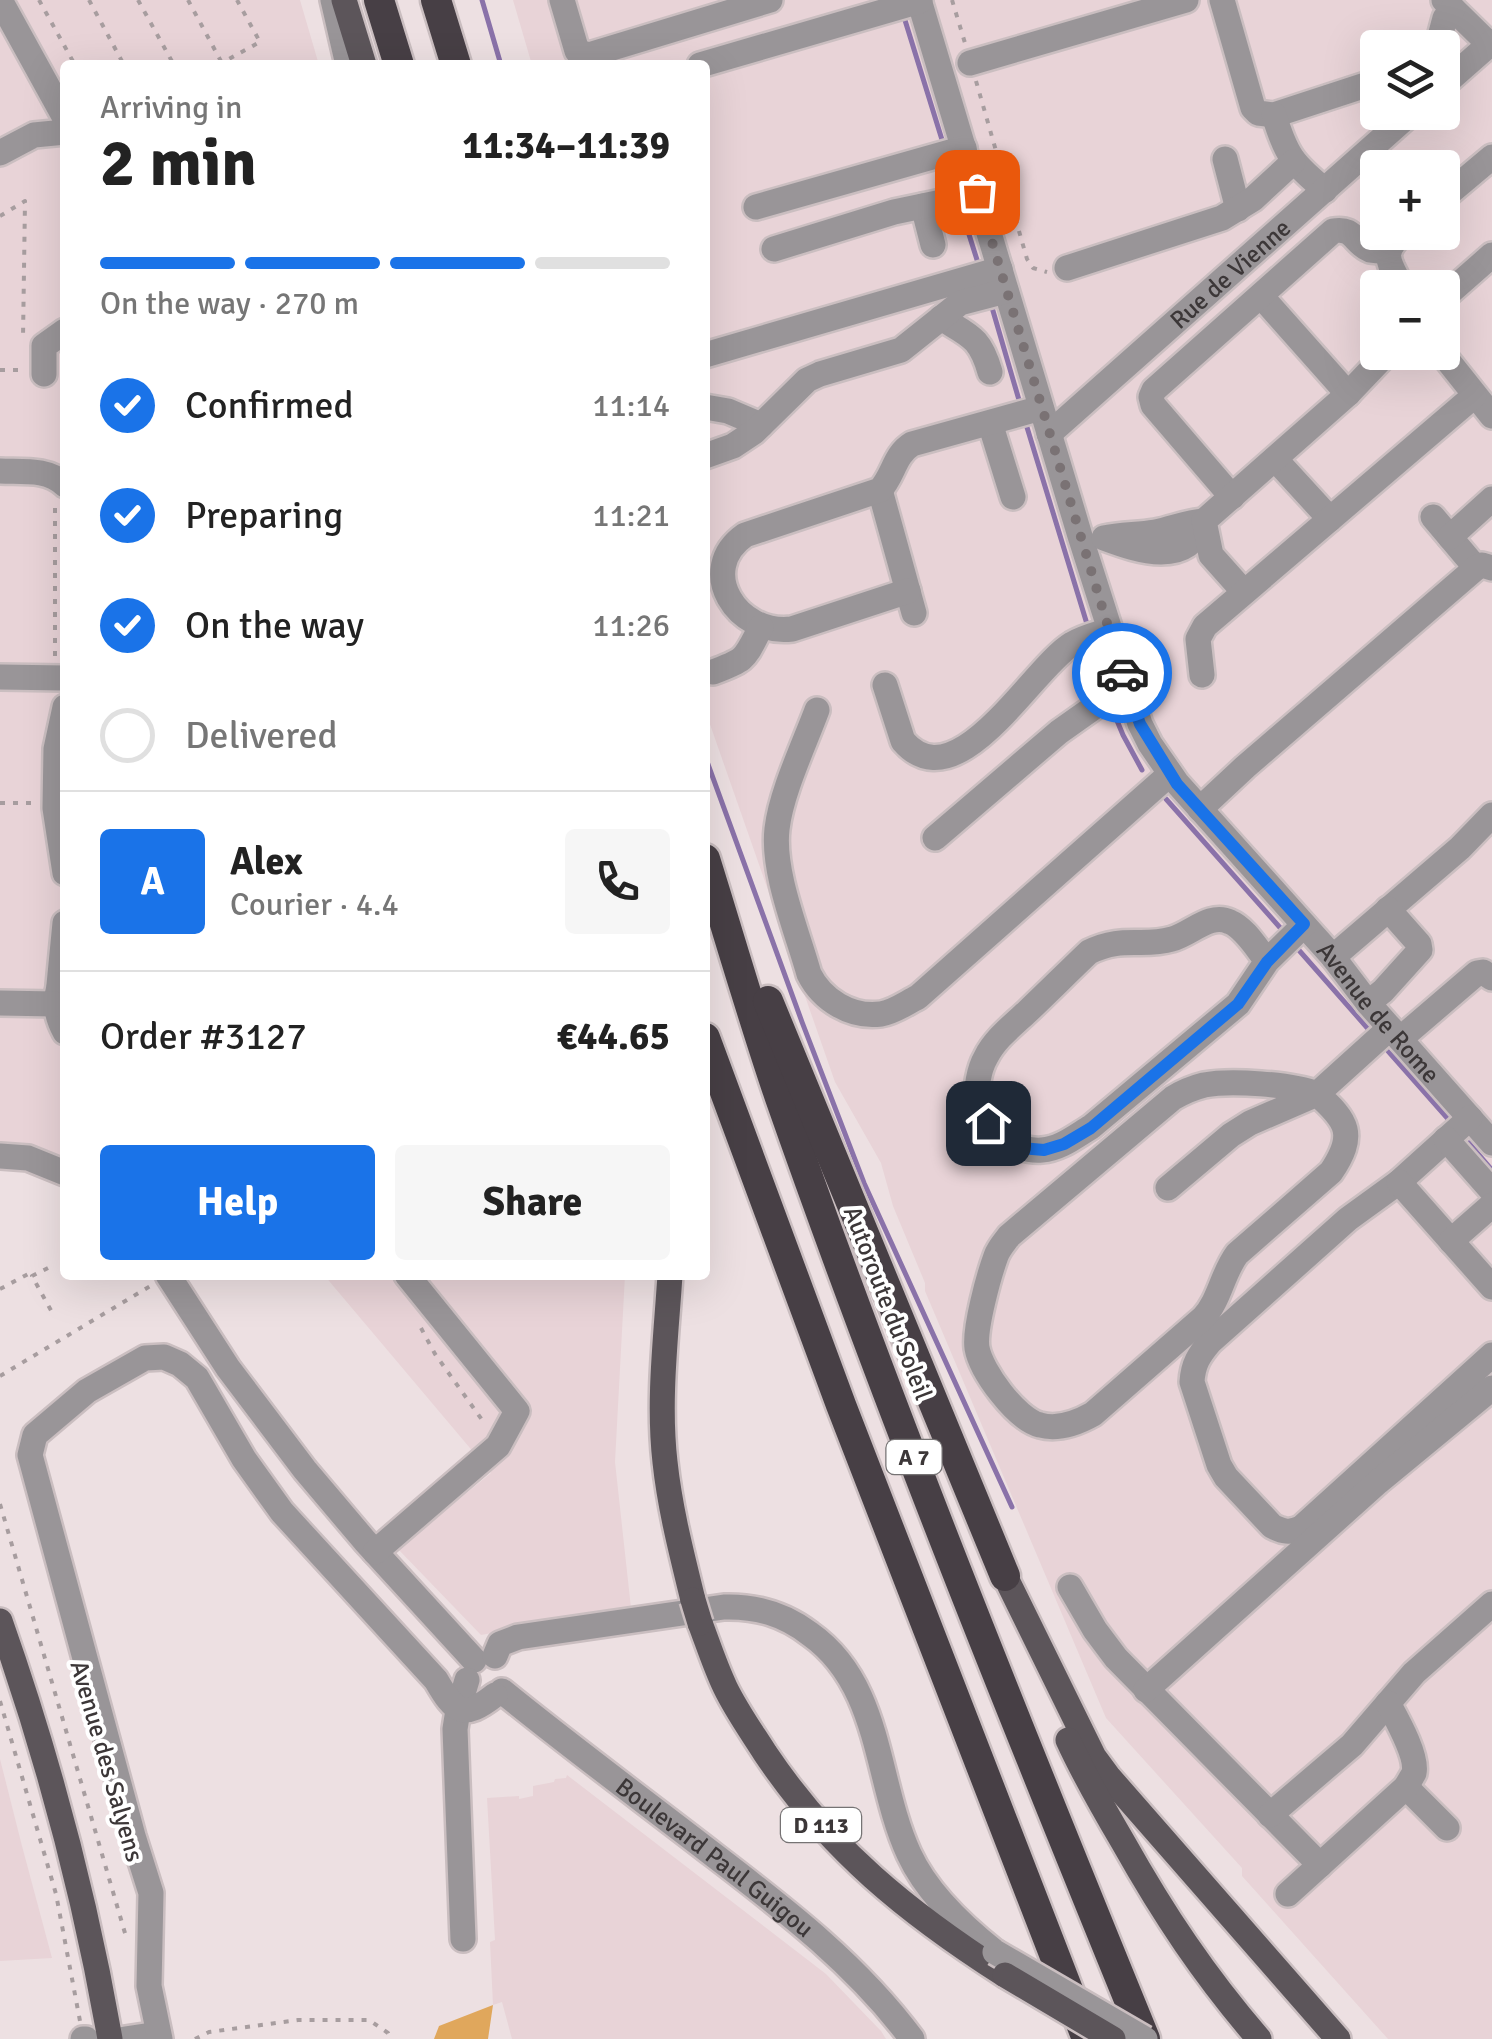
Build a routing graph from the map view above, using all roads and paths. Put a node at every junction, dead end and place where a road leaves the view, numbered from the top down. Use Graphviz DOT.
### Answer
graph roads {
  1 [pos="0,0"];
  2 [pos="38,0"];
  3 [pos="89,0"];
  4 [pos="138,0"];
  5 [pos="188,0"];
  6 [pos="237,0"];
  7 [pos="333,0"];
  8 [pos="344,0"];
  9 [pos="380,0"];
  10 [pos="436,0"];
  11 [pos="562,0"];
  12 [pos="770,0"];
  13 [pos="920,0"];
  14 [pos="952,0"];
  15 [pos="1186,0"];
  16 [pos="1222,0"];
  17 [pos="1449,4"];
  18 [pos="1442,30"];
  19 [pos="1490,43"];
  20 [pos="72,60"];
  21 [pos="121,60"];
  22 [pos="171,60"];
  23 [pos="219,60"];
  24 [pos="228,60"];
  25 [pos="347,60"];
  26 [pos="362,60"];
  27 [pos="398,60"];
  28 [pos="454,60"];
  29 [pos="710,62"];
  30 [pos="970,63"];
  31 [pos="1460,70"];
  32 [pos="1360,87"];
  33 [pos="60,109"];
  34 [pos="1274,116"];
  35 [pos="1392,130"];
  36 [pos="60,132"];
  37 [pos="964,148"];
  38 [pos="0,153"];
  39 [pos="1492,157"];
  40 [pos="1225,159"];
  41 [pos="1293,162"];
  42 [pos="1460,184"];
  43 [pos="1325,190"];
  44 [pos="977,192"];
  45 [pos="924,206"];
  46 [pos="756,207"];
  47 [pos="1238,209"];
  48 [pos="0,216"];
  49 [pos="1360,242"];
  50 [pos="933,245"];
  51 [pos="774,250"];
  52 [pos="1492,255"];
  53 [pos="1067,268"];
  54 [pos="1003,280"];
  55 [pos="1460,283"];
  56 [pos="1260,296"];
  57 [pos="941,318"];
  58 [pos="60,335"];
  59 [pos="710,354"];
  60 [pos="0,370"];
  61 [pos="1371,370"];
  62 [pos="1454,370"];
  63 [pos="990,372"];
  64 [pos="44,374"];
  65 [pos="1348,394"];
  66 [pos="1474,396"];
  67 [pos="710,408"];
  68 [pos="1041,408"];
  69 [pos="1492,416"];
  70 [pos="990,422"];
  71 [pos="761,425"];
  72 [pos="1049,434"];
  73 [pos="710,454"];
  74 [pos="1275,459"];
  75 [pos="0,472"];
  76 [pos="60,480"];
  77 [pos="880,490"];
  78 [pos="1013,497"];
  79 [pos="1232,497"];
  80 [pos="1492,499"];
  81 [pos="1330,519"];
  82 [pos="1204,521"];
  83 [pos="1092,537"];
  84 [pos="717,548"];
  85 [pos="1484,568"];
  86 [pos="1244,592"];
  87 [pos="762,627"];
  88 [pos="1109,630"];
  89 [pos="713,672"];
  90 [pos="1202,675"];
  91 [pos="0,677"];
  92 [pos="60,678"];
  93 [pos="885,684"];
  94 [pos="1127,690"];
  95 [pos="817,710"];
  96 [pos="60,731"];
  97 [pos="1170,774"];
  98 [pos="0,803"];
  99 [pos="55,808"];
  100 [pos="1200,810"];
  101 [pos="1486,833"];
  102 [pos="935,838"];
  103 [pos="60,840"];
  104 [pos="710,872"];
  105 [pos="710,876"];
  106 [pos="1388,908"];
  107 [pos="1304,924"];
  108 [pos="1333,957"];
  109 [pos="1267,962"];
  110 [pos="1492,978"];
  111 [pos="60,988"];
  112 [pos="1368,1003"];
  113 [pos="0,1004"];
  114 [pos="60,1023"];
  115 [pos="1395,1033"];
  116 [pos="710,1051"];
  117 [pos="1317,1094"];
  118 [pos="1470,1118"];
  119 [pos="1446,1139"];
  120 [pos="1492,1143"];
  121 [pos="0,1156"];
  122 [pos="60,1170"];
  123 [pos="1398,1182"];
  124 [pos="1168,1188"];
  125 [pos="1492,1190"];
  126 [pos="1492,1205"];
  127 [pos="1451,1241"];
  128 [pos="48,1268"];
  129 [pos="32,1276"];
  130 [pos="160,1280"];
  131 [pos="171,1280"];
  132 [pos="411,1280"];
  133 [pos="670,1280"];
  134 [pos="1492,1288"];
  135 [pos="0,1289"];
  136 [pos="53,1314"];
  137 [pos="414,1316"];
  138 [pos="1492,1355"];
  139 [pos="0,1376"];
  140 [pos="1492,1388"];
  141 [pos="498,1446"];
  142 [pos="0,1504"];
  143 [pos="0,1525"];
  144 [pos="7,1528"];
  145 [pos="375,1552"];
  146 [pos="1005,1576"];
  147 [pos="1070,1587"];
  148 [pos="1492,1604"];
  149 [pos="0,1621"];
  150 [pos="476,1668"];
  151 [pos="436,1680"];
  152 [pos="1146,1690"];
  153 [pos="499,1693"];
  154 [pos="0,1701"];
  155 [pos="1388,1704"];
  156 [pos="458,1710"];
  157 [pos="1406,1787"];
  158 [pos="1270,1815"];
  159 [pos="1446,1828"];
  160 [pos="1320,1865"];
  161 [pos="1288,1894"];
  162 [pos="462,1939"];
  163 [pos="130,1952"];
  164 [pos="1000,1964"];
  165 [pos="159,2036"];
  166 [pos="84,2037"];
  167 [pos="110,2039"];
  168 [pos="126,2039"];
  169 [pos="195,2039"];
  170 [pos="390,2039"];
  171 [pos="912,2039"];
  172 [pos="1087,2039"];
  173 [pos="1112,2039"];
  174 [pos="1145,2039"];
  175 [pos="1259,2039"];
  176 [pos="1338,2039"];
  1 -- 33 [label="street"];
  2 -- 20 [label="path"];
  3 -- 21 [label="path"];
  4 -- 22 [label="path"];
  5 -- 23 [label="path"];
  6 -- 24 [label="path"];
  7 -- 25 [label="street"];
  8 -- 26 [label="main road"];
  9 -- 27 [label="highway"];
  10 -- 28 [label="highway"];
  11 -- 12 [label="street"];
  13 -- 29 [label="street"];
  13 -- 37 [label="street, Avenue de Rome"];
  14 -- 30 [label="path"];
  15 -- 30 [label="street"];
  16 -- 34 [label="street"];
  17 -- 18 [label="street"];
  17 -- 19 [label="street"];
  19 -- 31 [label="street"];
  30 -- 53 [label="path"];
  32 -- 34 [label="street"];
  34 -- 41 [label="street"];
  35 -- 43 [label="street, Rue de Vienne"];
  36 -- 38 [label="street"];
  37 -- 44 [label="street, Avenue de Rome"];
  37 -- 46 [label="street"];
  39 -- 42 [label="street"];
  40 -- 47 [label="street"];
  41 -- 43 [label="street"];
  41 -- 47 [label="street"];
  43 -- 72 [label="street, Rue de Vienne"];
  44 -- 45 [label="street"];
  44 -- 54 [label="street, Avenue de Rome"];
  45 -- 50 [label="street"];
  45 -- 51 [label="street"];
  47 -- 53 [label="street"];
  48 -- 60 [label="path"];
  49 -- 56 [label="street"];
  52 -- 55 [label="street"];
  54 -- 57 [label="street"];
  54 -- 59 [label="street"];
  54 -- 68 [label="street, Avenue de Rome"];
  56 -- 65 [label="street"];
  56 -- 79 [label="street"];
  57 -- 63 [label="street"];
  57 -- 71 [label="street"];
  58 -- 64 [label="street"];
  61 -- 65 [label="street"];
  62 -- 66 [label="street"];
  65 -- 74 [label="street"];
  66 -- 69 [label="street"];
  66 -- 81 [label="street"];
  67 -- 71 [label="street"];
  68 -- 70 [label="street"];
  68 -- 72 [label="street, Avenue de Rome"];
  70 -- 77 [label="street"];
  70 -- 78 [label="street"];
  71 -- 73 [label="street"];
  72 -- 83 [label="street, Avenue de Rome"];
  74 -- 79 [label="street"];
  74 -- 81 [label="street"];
  75 -- 76 [label="street"];
  77 -- 84 [label="street"];
  77 -- 87 [label="street"];
  79 -- 82 [label="street"];
  80 -- 85 [label="street"];
  81 -- 86 [label="street"];
  82 -- 83 [label="street"];
  82 -- 86 [label="street"];
  83 -- 88 [label="street, Avenue de Rome"];
  84 -- 87 [label="street"];
  85 -- 100 [label="street"];
  86 -- 90 [label="street"];
  87 -- 89 [label="street"];
  88 -- 93 [label="street"];
  88 -- 94 [label="street, Avenue de Rome"];
  91 -- 92 [label="street"];
  94 -- 97 [label="street, Avenue de Rome"];
  94 -- 102 [label="street"];
  95 -- 97 [label="street"];
  96 -- 99 [label="street"];
  97 -- 100 [label="street, Avenue de Rome"];
  98 -- 99 [label="path"];
  99 -- 103 [label="street"];
  100 -- 107 [label="street, Avenue de Rome"];
  101 -- 106 [label="street"];
  104 -- 146 [label="highway"];
  105 -- 174 [label="highway, Autoroute du Soleil / A 7"];
  106 -- 108 [label="street"];
  106 -- 112 [label="street"];
  107 -- 108 [label="street, Avenue de Rome"];
  107 -- 109 [label="street"];
  108 -- 112 [label="street, Avenue de Rome"];
  109 -- 109 [label="street"];
  110 -- 115 [label="street"];
  111 -- 113 [label="street"];
  111 -- 114 [label="street"];
  112 -- 115 [label="street, Avenue de Rome"];
  115 -- 117 [label="street"];
  115 -- 118 [label="street, Avenue de Rome"];
  116 -- 172 [label="highway, A 7"];
  117 -- 117 [label="street"];
  117 -- 124 [label="street"];
  118 -- 119 [label="street"];
  118 -- 120 [label="street, Avenue de Rome"];
  119 -- 123 [label="street"];
  119 -- 125 [label="street"];
  121 -- 122 [label="street"];
  123 -- 127 [label="street"];
  123 -- 138 [label="street"];
  126 -- 127 [label="street"];
  127 -- 134 [label="street"];
  128 -- 129 [label="path"];
  129 -- 135 [label="path"];
  129 -- 136 [label="path"];
  130 -- 139 [label="path"];
  131 -- 145 [label="street"];
  132 -- 141 [label="street"];
  133 -- 164 [label="main road, D 113"];
  137 -- 141 [label="path"];
  140 -- 152 [label="street"];
  141 -- 145 [label="street"];
  142 -- 144 [label="path, Avenue des Salyens"];
  143 -- 144 [label="path"];
  144 -- 163 [label="path, Avenue des Salyens"];
  145 -- 150 [label="street"];
  146 -- 175 [label="main road"];
  146 -- 176 [label="main road"];
  147 -- 152 [label="street"];
  148 -- 155 [label="street"];
  149 -- 167 [label="main road"];
  150 -- 151 [label="street"];
  150 -- 153 [label="street, Boulevard Paul Guigou"];
  150 -- 153 [label="street"];
  150 -- 156 [label="street"];
  150 -- 164 [label="street"];
  151 -- 156 [label="street"];
  151 -- 165 [label="street"];
  152 -- 158 [label="street"];
  153 -- 156 [label="street"];
  153 -- 171 [label="street, Boulevard Paul Guigou"];
  154 -- 166 [label="path"];
  155 -- 157 [label="street"];
  155 -- 158 [label="street"];
  156 -- 162 [label="street"];
  157 -- 159 [label="street"];
  157 -- 160 [label="street"];
  158 -- 160 [label="street"];
  160 -- 161 [label="street"];
  164 -- 173 [label="main road, D 113, bridge"];
  164 -- 174 [label="street, bridge"];
  165 -- 168 [label="street"];
  169 -- 170 [label="path"];
}
